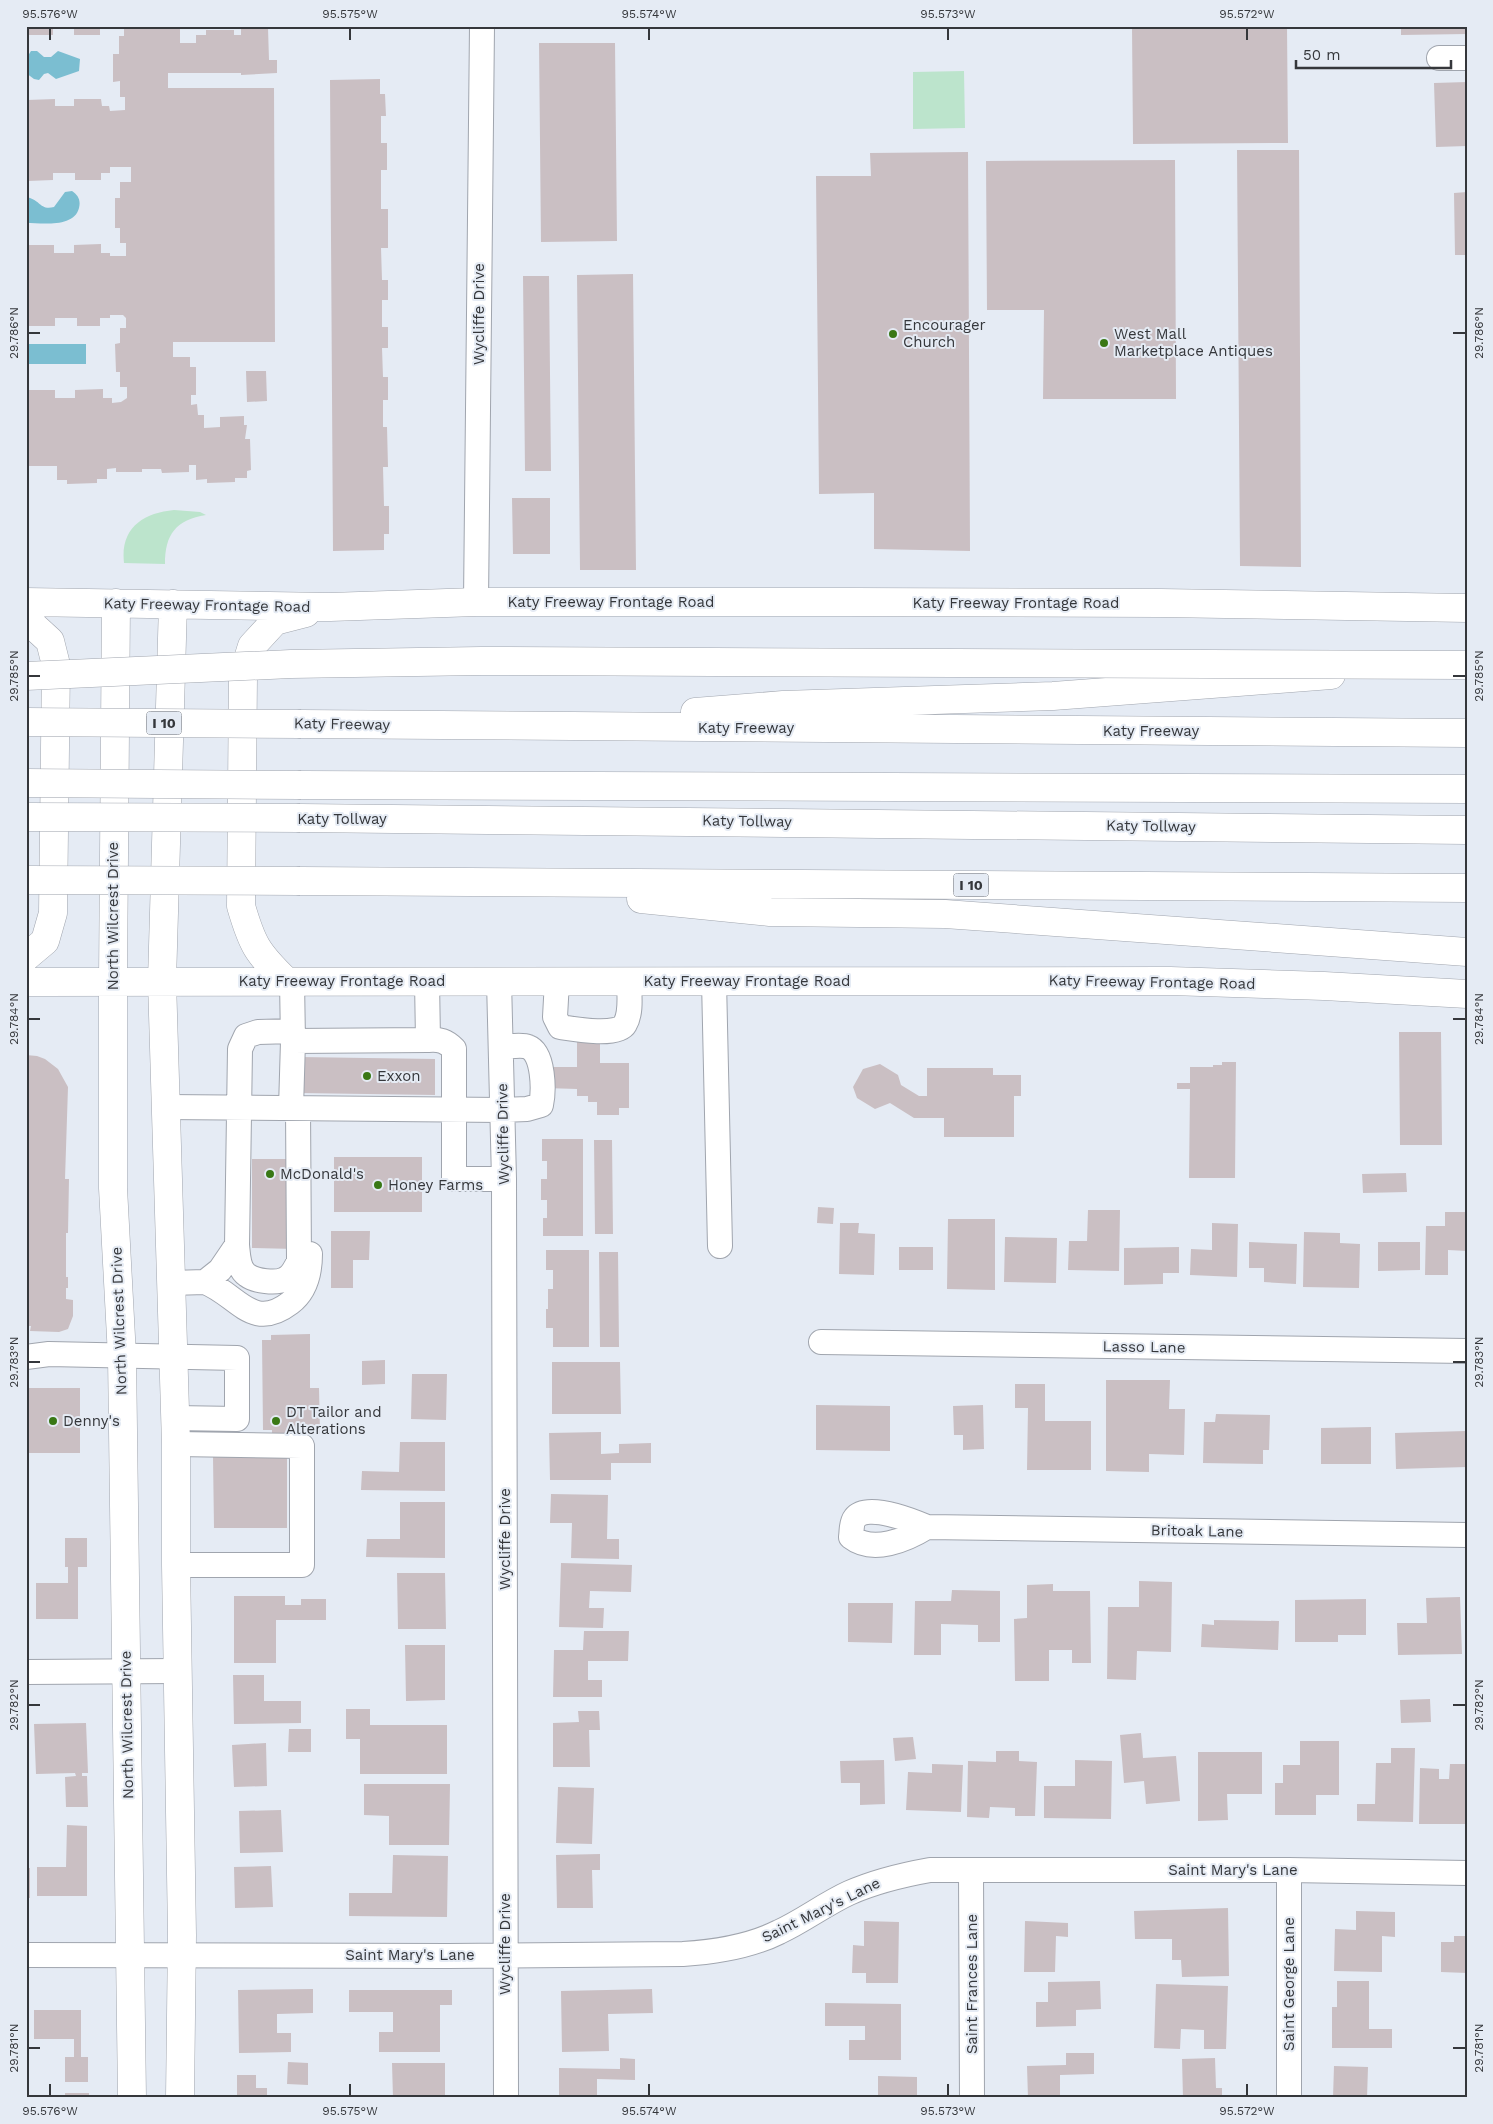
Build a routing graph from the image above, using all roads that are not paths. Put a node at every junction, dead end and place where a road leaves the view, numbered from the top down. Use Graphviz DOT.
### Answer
graph roads {
  1 [pos="482,26"];
  2 [pos="1439,58"];
  3 [pos="1467,58"];
  4 [pos="26,602"];
  5 [pos="476,602"];
  6 [pos="116,603"];
  7 [pos="173,604"];
  8 [pos="330,607"];
  9 [pos="1467,608"];
  10 [pos="26,619"];
  11 [pos="1467,666"];
  12 [pos="26,676"];
  13 [pos="26,722"];
  14 [pos="512,726"];
  15 [pos="1467,733"];
  16 [pos="26,783"];
  17 [pos="1467,789"];
  18 [pos="26,816"];
  19 [pos="1467,830"];
  20 [pos="26,880"];
  21 [pos="475,882"];
  22 [pos="1467,888"];
  23 [pos="1467,952"];
  24 [pos="26,957"];
  25 [pos="162,981"];
  26 [pos="289,981"];
  27 [pos="427,981"];
  28 [pos="499,981"];
  29 [pos="557,981"];
  30 [pos="629,981"];
  31 [pos="714,981"];
  32 [pos="26,982"];
  33 [pos="113,982"];
  34 [pos="1467,994"];
  35 [pos="560,1027"];
  36 [pos="293,1036"];
  37 [pos="428,1040"];
  38 [pos="500,1047"];
  39 [pos="536,1051"];
  40 [pos="166,1107"];
  41 [pos="240,1107"];
  42 [pos="300,1108"];
  43 [pos="455,1110"];
  44 [pos="502,1110"];
  45 [pos="504,1178"];
  46 [pos="720,1246"];
  47 [pos="239,1255"];
  48 [pos="205,1282"];
  49 [pos="171,1283"];
  50 [pos="821,1342"];
  51 [pos="1467,1351"];
  52 [pos="122,1356"];
  53 [pos="26,1357"];
  54 [pos="174,1358"];
  55 [pos="176,1431"];
  56 [pos="927,1527"];
  57 [pos="1467,1534"];
  58 [pos="176,1565"];
  59 [pos="126,1671"];
  60 [pos="178,1671"];
  61 [pos="26,1672"];
  62 [pos="1289,1870"];
  63 [pos="972,1871"];
  64 [pos="1467,1873"];
  65 [pos="26,1954"];
  66 [pos="130,1954"];
  67 [pos="182,1954"];
  68 [pos="505,1955"];
  69 [pos="132,2098"];
  70 [pos="180,2098"];
  71 [pos="506,2098"];
  72 [pos="972,2098"];
  73 [pos="1289,2098"];
  1 -- 5 [label="street, Wycliffe Drive"];
  2 -- 3 [label="street"];
  4 -- 6 [label="main road, Katy Freeway Frontage Road"];
  5 -- 8 [label="main road, Katy Freeway Frontage Road"];
  5 -- 9 [label="main road, Katy Freeway Frontage Road"];
  6 -- 7 [label="main road, Katy Freeway Frontage Road"];
  6 -- 33 [label="main road, North Wilcrest Drive"];
  7 -- 8 [label="main road, Katy Freeway Frontage Road"];
  7 -- 25 [label="main road"];
  8 -- 26 [label="main road"];
  10 -- 24 [label="main road"];
  11 -- 12 [label="main road, bridge"];
  11 -- 14 [label="main road"];
  13 -- 14 [label="main road, Katy Freeway / I 10, bridge"];
  14 -- 15 [label="main road, Katy Freeway / I 10"];
  16 -- 17 [label="main road, bridge"];
  18 -- 19 [label="main road, Katy Tollway, bridge"];
  20 -- 21 [label="main road, I 10, bridge"];
  21 -- 22 [label="main road, I 10"];
  21 -- 23 [label="main road"];
  25 -- 26 [label="main road, Katy Freeway Frontage Road"];
  25 -- 33 [label="main road, Katy Freeway Frontage Road"];
  25 -- 40 [label="main road"];
  26 -- 27 [label="main road, Katy Freeway Frontage Road"];
  26 -- 36 [label="street"];
  27 -- 28 [label="main road, Katy Freeway Frontage Road"];
  27 -- 37 [label="street"];
  28 -- 29 [label="main road, Katy Freeway Frontage Road"];
  28 -- 38 [label="street, Wycliffe Drive"];
  29 -- 30 [label="main road, Katy Freeway Frontage Road"];
  29 -- 35 [label="street"];
  30 -- 31 [label="main road, Katy Freeway Frontage Road"];
  30 -- 35 [label="street"];
  31 -- 34 [label="main road, Katy Freeway Frontage Road"];
  31 -- 46 [label="street"];
  32 -- 33 [label="main road, Katy Freeway Frontage Road"];
  33 -- 52 [label="main road, North Wilcrest Drive"];
  35 -- 39 [label="street"];
  36 -- 37 [label="street"];
  36 -- 41 [label="street"];
  36 -- 42 [label="street"];
  37 -- 43 [label="street"];
  38 -- 39 [label="street"];
  38 -- 44 [label="street, Wycliffe Drive"];
  39 -- 44 [label="street"];
  40 -- 41 [label="street"];
  40 -- 49 [label="main road"];
  41 -- 42 [label="street"];
  41 -- 47 [label="street"];
  42 -- 43 [label="street"];
  42 -- 47 [label="street"];
  42 -- 48 [label="street"];
  43 -- 44 [label="street"];
  43 -- 45 [label="street"];
  44 -- 45 [label="street, Wycliffe Drive"];
  45 -- 68 [label="street, Wycliffe Drive"];
  47 -- 48 [label="street"];
  48 -- 49 [label="street"];
  49 -- 54 [label="main road"];
  50 -- 51 [label="street, Lasso Lane"];
  52 -- 53 [label="street"];
  52 -- 54 [label="street"];
  52 -- 59 [label="main road, North Wilcrest Drive"];
  54 -- 55 [label="main road"];
  54 -- 55 [label="street"];
  55 -- 58 [label="main road"];
  55 -- 58 [label="street"];
  56 -- 57 [label="street, Britoak Lane"];
  58 -- 60 [label="main road"];
  59 -- 60 [label="street"];
  59 -- 61 [label="street"];
  59 -- 66 [label="main road, North Wilcrest Drive"];
  60 -- 67 [label="main road"];
  62 -- 63 [label="street, Saint Mary's Lane"];
  62 -- 64 [label="street, Saint Mary's Lane"];
  62 -- 73 [label="street, Saint George Lane"];
  63 -- 68 [label="street, Saint Mary's Lane"];
  63 -- 72 [label="street, Saint Frances Lane"];
  65 -- 66 [label="street, Saint Mary's Lane"];
  66 -- 67 [label="street, Saint Mary's Lane"];
  66 -- 69 [label="main road, North Wilcrest Drive"];
  67 -- 68 [label="street, Saint Mary's Lane"];
  67 -- 70 [label="main road"];
  68 -- 71 [label="street, Wycliffe Drive"];
}
